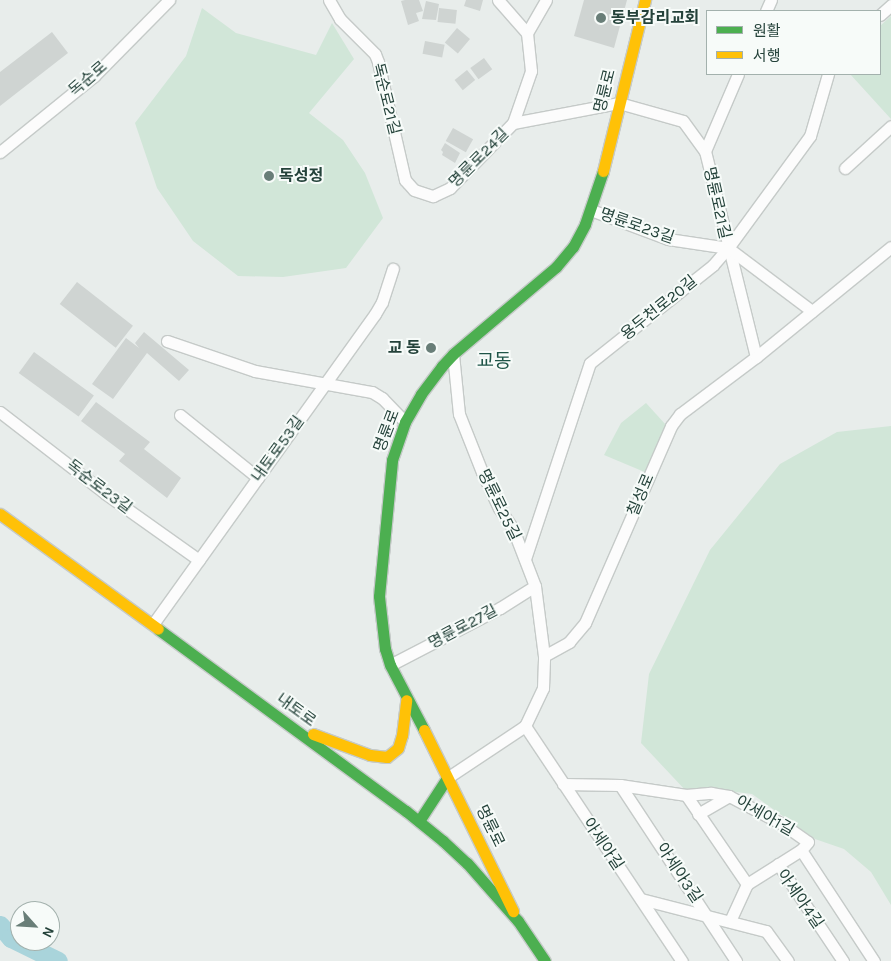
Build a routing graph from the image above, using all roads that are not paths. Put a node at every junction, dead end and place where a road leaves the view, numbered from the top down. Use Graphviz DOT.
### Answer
graph roads {
  1 [pos="169,0"];
  2 [pos="330,0"];
  3 [pos="498,0"];
  4 [pos="546,0"];
  5 [pos="645,0"];
  6 [pos="891,5"];
  7 [pos="881,14"];
  8 [pos="527,33"];
  9 [pos="738,75"];
  10 [pos="828,75"];
  11 [pos="619,103"];
  12 [pos="513,123"];
  13 [pos="891,126"];
  14 [pos="705,151"];
  15 [pos="0,152"];
  16 [pos="845,168"];
  17 [pos="433,196"];
  18 [pos="591,210"];
  19 [pos="891,246"];
  20 [pos="728,248"];
  21 [pos="393,269"];
  22 [pos="812,311"];
  23 [pos="167,341"];
  24 [pos="452,354"];
  25 [pos="756,357"];
  26 [pos="324,385"];
  27 [pos="0,412"];
  28 [pos="180,415"];
  29 [pos="405,422"];
  30 [pos="258,478"];
  31 [pos="0,514"];
  32 [pos="525,559"];
  33 [pos="199,560"];
  34 [pos="535,586"];
  35 [pos="153,624"];
  36 [pos="544,656"];
  37 [pos="390,665"];
  38 [pos="406,700"];
  39 [pos="525,726"];
  40 [pos="292,727"];
  41 [pos="447,778"];
  42 [pos="563,784"];
  43 [pos="620,784"];
  44 [pos="686,795"];
  45 [pos="729,796"];
  46 [pos="698,814"];
  47 [pos="419,821"];
  48 [pos="801,850"];
  49 [pos="778,864"];
  50 [pos="747,884"];
  51 [pos="641,899"];
  52 [pos="707,915"];
  53 [pos="518,921"];
  54 [pos="730,922"];
  55 [pos="545,961"];
  56 [pos="682,961"];
  57 [pos="736,961"];
  58 [pos="788,961"];
  59 [pos="843,961"];
  60 [pos="874,961"];
  1 -- 15 [label="street, 독순로"];
  2 -- 17 [label="street, 독순로21길"];
  3 -- 8 [label="street"];
  4 -- 8 [label="street"];
  5 -- 11 [label="street, 명륜로"];
  6 -- 7 [label="street"];
  8 -- 12 [label="street, 명륜로24길"];
  9 -- 14 [label="street"];
  10 -- 20 [label="street, 용두천로20길"];
  11 -- 12 [label="street"];
  11 -- 14 [label="street, 명륜로21길"];
  11 -- 18 [label="street, 명륜로"];
  12 -- 17 [label="street, 명륜로24길"];
  13 -- 16 [label="street"];
  14 -- 20 [label="street, 명륜로21길"];
  18 -- 20 [label="street, 명륜로23길"];
  18 -- 24 [label="street, 명륜로"];
  19 -- 22 [label="street, 칠성로"];
  20 -- 22 [label="street, 명륜로23길"];
  20 -- 25 [label="street, 명륜로21길"];
  20 -- 32 [label="street, 용두천로20길"];
  21 -- 26 [label="street, 내토로53길"];
  22 -- 25 [label="street, 칠성로"];
  23 -- 26 [label="street"];
  24 -- 29 [label="street, 명륜로"];
  24 -- 32 [label="street, 명륜로25길"];
  25 -- 36 [label="street, 칠성로"];
  26 -- 29 [label="street"];
  26 -- 30 [label="street, 내토로53길"];
  27 -- 33 [label="street, 독순로23길"];
  28 -- 30 [label="street"];
  29 -- 37 [label="street, 명륜로"];
  30 -- 33 [label="street, 내토로53길"];
  31 -- 35 [label="street, 내토로"];
  32 -- 34 [label="street, 명륜로25길"];
  33 -- 35 [label="street, 내토로53길"];
  34 -- 36 [label="street, 명륜로25길"];
  34 -- 37 [label="street, 명륜로27길"];
  35 -- 40 [label="street, 내토로"];
  36 -- 39 [label="street"];
  37 -- 38 [label="street, 명륜로"];
  38 -- 40 [label="street"];
  38 -- 41 [label="street, 명륜로"];
  39 -- 41 [label="street"];
  39 -- 42 [label="street, 아세아길"];
  40 -- 47 [label="street, 내토로"];
  41 -- 47 [label="street"];
  41 -- 53 [label="street, 명륜로"];
  42 -- 43 [label="street"];
  42 -- 51 [label="street, 아세아길"];
  43 -- 44 [label="street"];
  43 -- 52 [label="street, 아세아3길"];
  44 -- 45 [label="street"];
  44 -- 46 [label="street"];
  45 -- 46 [label="street, 아세아1길"];
  45 -- 48 [label="street, 아세아1길"];
  46 -- 50 [label="street"];
  47 -- 53 [label="street, 내토로"];
  48 -- 49 [label="street"];
  48 -- 60 [label="street, 아세아1길"];
  49 -- 50 [label="street, 아세아4길"];
  49 -- 59 [label="street, 아세아4길"];
  50 -- 54 [label="street"];
  51 -- 52 [label="street"];
  51 -- 56 [label="street, 아세아길"];
  52 -- 54 [label="street"];
  52 -- 57 [label="street, 아세아3길"];
  53 -- 55 [label="street, 내토로"];
  54 -- 58 [label="street"];
}
